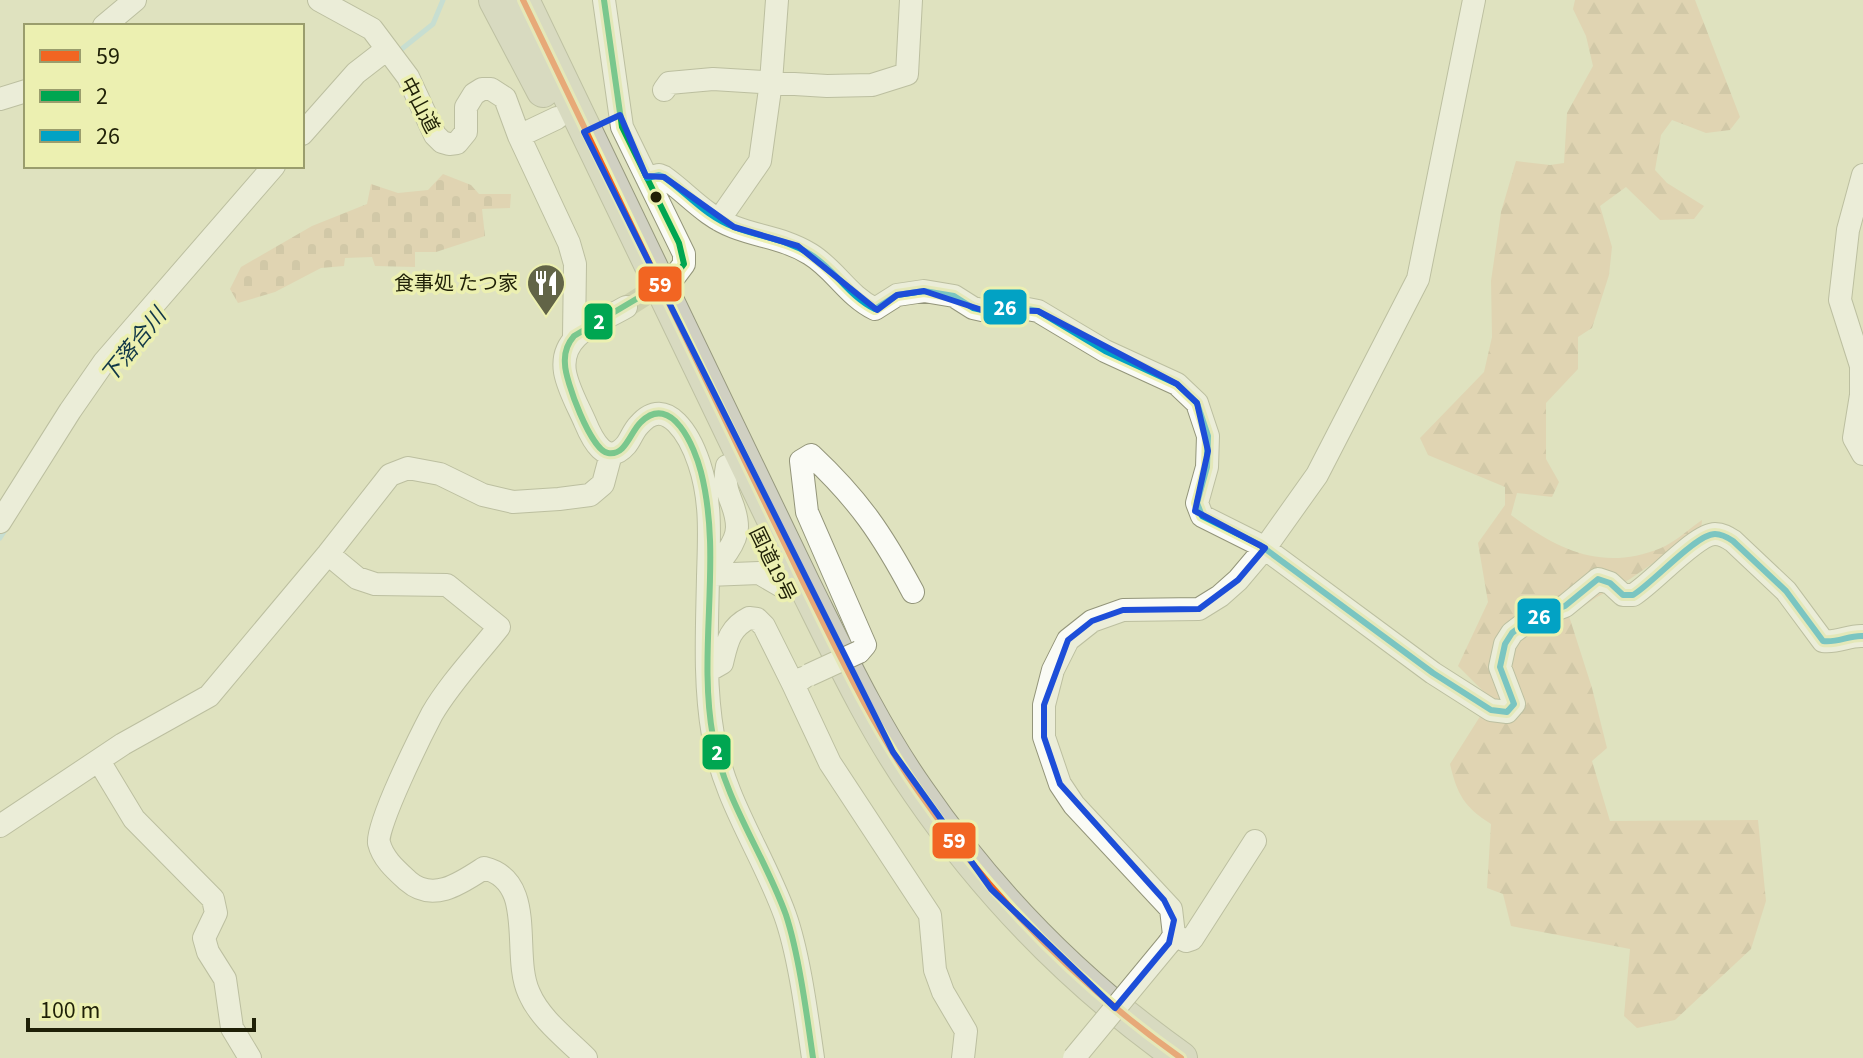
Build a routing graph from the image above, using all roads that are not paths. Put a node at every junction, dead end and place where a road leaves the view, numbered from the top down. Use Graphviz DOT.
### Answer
graph roads {
  1 [pos="135,0"];
  2 [pos="319,0"];
  3 [pos="495,0"];
  4 [pos="523,0"];
  5 [pos="604,0"];
  6 [pos="777,0"];
  7 [pos="911,0"];
  8 [pos="1474,0"];
  9 [pos="106,24"];
  10 [pos="392,57"];
  11 [pos="771,82"];
  12 [pos="664,90"];
  13 [pos="24,92"];
  14 [pos="0,99"];
  15 [pos="620,115"];
  16 [pos="570,125"];
  17 [pos="304,132"];
  18 [pos="519,136"];
  19 [pos="272,168"];
  20 [pos="1863,175"];
  21 [pos="647,178"];
  22 [pos="719,220"];
  23 [pos="675,276"];
  24 [pos="626,307"];
  25 [pos="574,336"];
  26 [pos="611,454"];
  27 [pos="1863,454"];
  28 [pos="727,466"];
  29 [pos="0,522"];
  30 [pos="1265,548"];
  31 [pos="328,554"];
  32 [pos="708,575"];
  33 [pos="783,587"];
  34 [pos="913,592"];
  35 [pos="1863,636"];
  36 [pos="708,671"];
  37 [pos="801,679"];
  38 [pos="99,761"];
  39 [pos="0,826"];
  40 [pos="1255,841"];
  41 [pos="1172,939"];
  42 [pos="250,1058"];
  43 [pos="586,1058"];
  44 [pos="813,1058"];
  45 [pos="963,1058"];
  46 [pos="1074,1058"];
  47 [pos="1150,1058"];
  48 [pos="1181,1058"];
  1 -- 9 [label="street"];
  2 -- 10 [label="street, 中山道"];
  3 -- 16 [label="highway, 国道19号"];
  4 -- 16 [label="highway, 国道19号"];
  5 -- 15 [label="street"];
  6 -- 11 [label="street"];
  7 -- 11 [label="street"];
  8 -- 30 [label="street"];
  10 -- 17 [label="street"];
  10 -- 18 [label="street, 中山道"];
  11 -- 12 [label="street"];
  11 -- 22 [label="street"];
  13 -- 14 [label="street"];
  15 -- 16 [label="street"];
  15 -- 21 [label="street"];
  16 -- 18 [label="street"];
  16 -- 28 [label="highway, 国道19号"];
  16 -- 48 [label="highway, 国道19号"];
  18 -- 25 [label="street"];
  19 -- 29 [label="street"];
  20 -- 27 [label="street"];
  21 -- 22 [label="street"];
  21 -- 23 [label="street"];
  22 -- 30 [label="street"];
  24 -- 25 [label="street"];
  25 -- 26 [label="street"];
  26 -- 31 [label="street"];
  26 -- 32 [label="street"];
  28 -- 32 [label="street"];
  28 -- 33 [label="highway, 国道19号"];
  30 -- 35 [label="street"];
  30 -- 41 [label="street"];
  31 -- 38 [label="street"];
  31 -- 43 [label="street"];
  32 -- 33 [label="street"];
  32 -- 36 [label="street"];
  33 -- 47 [label="highway, 国道19号"];
  34 -- 37 [label="street, bridge"];
  36 -- 37 [label="street"];
  36 -- 44 [label="street"];
  37 -- 45 [label="street"];
  38 -- 39 [label="street"];
  38 -- 42 [label="street"];
  40 -- 41 [label="street"];
  41 -- 46 [label="street, bridge"];
}
